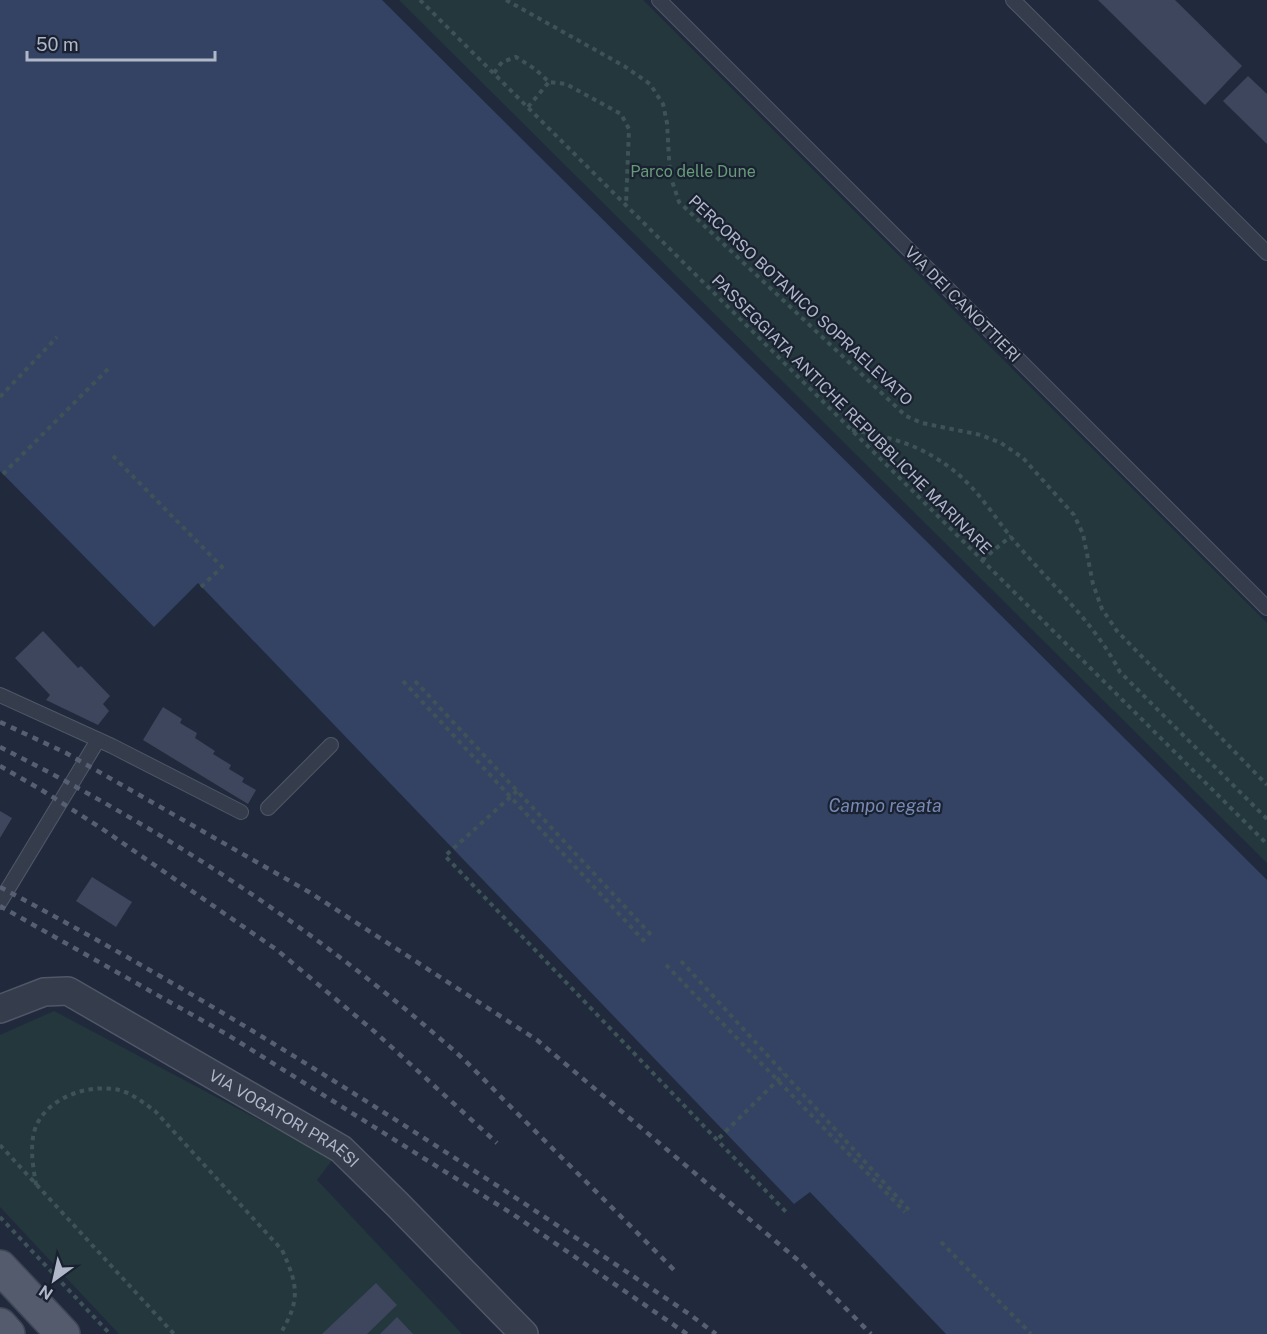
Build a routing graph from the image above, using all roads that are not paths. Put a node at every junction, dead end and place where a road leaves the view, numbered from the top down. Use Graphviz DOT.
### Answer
graph roads {
  1 [pos="659,0"];
  2 [pos="1013,0"];
  3 [pos="1267,253"];
  4 [pos="1267,608"];
  5 [pos="0,695"];
  6 [pos="98,740"];
  7 [pos="331,745"];
  8 [pos="268,808"];
  9 [pos="241,812"];
  10 [pos="0,902"];
  11 [pos="0,1009"];
  12 [pos="0,1267"];
  13 [pos="0,1325"];
  14 [pos="8,1334"];
  15 [pos="63,1334"];
  16 [pos="524,1334"];
  1 -- 4 [label="lane, VIA DEI CANOTTIERI"];
  2 -- 3 [label="lane"];
  5 -- 6 [label="lane"];
  6 -- 9 [label="lane"];
  6 -- 10 [label="lane"];
  7 -- 8 [label="lane"];
  11 -- 16 [label="street, VIA VOGATORI PRAESI"];
  12 -- 15 [label="main road"];
  13 -- 14 [label="main road"];
}
